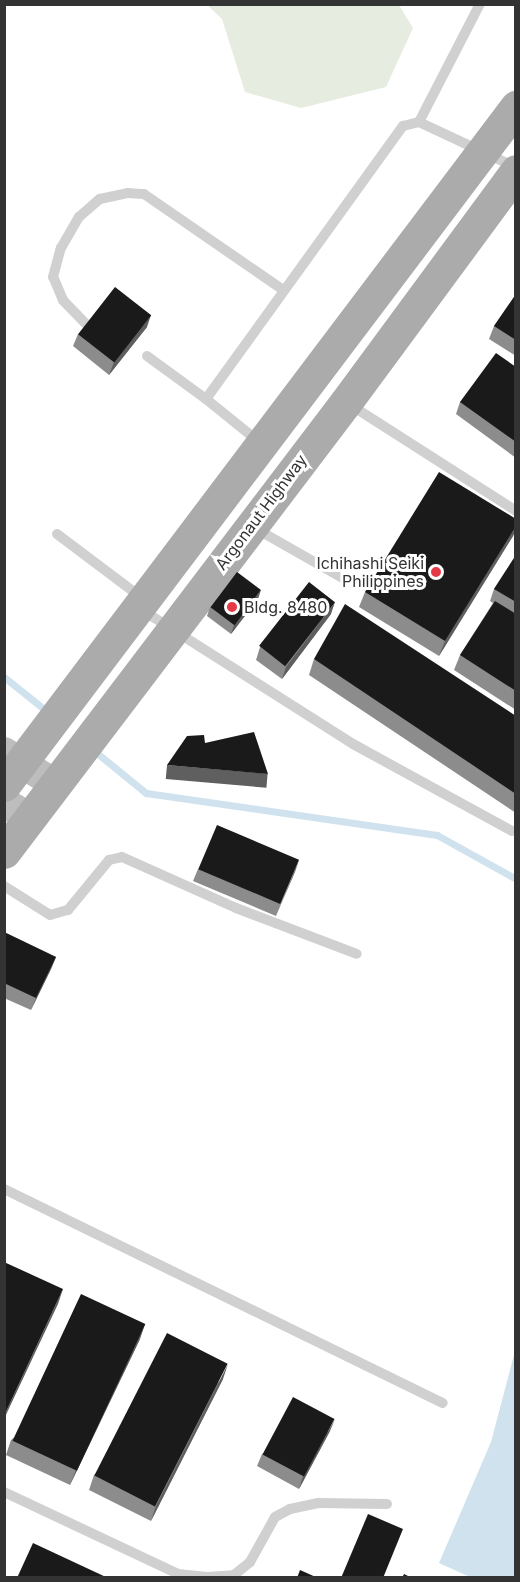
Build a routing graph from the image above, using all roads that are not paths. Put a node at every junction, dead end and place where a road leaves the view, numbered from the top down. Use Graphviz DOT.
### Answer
graph roads {
  1 [pos="480,4"];
  2 [pos="516,107"];
  3 [pos="419,122"];
  4 [pos="485,151"];
  5 [pos="516,169"];
  6 [pos="283,290"];
  7 [pos="85,323"];
  8 [pos="147,356"];
  9 [pos="206,399"];
  10 [pos="346,402"];
  11 [pos="261,443"];
  12 [pos="516,511"];
  13 [pos="250,525"];
  14 [pos="57,534"];
  15 [pos="344,579"];
  16 [pos="140,602"];
  17 [pos="172,632"];
  18 [pos="10,766"];
  19 [pos="56,784"];
  20 [pos="17,810"];
  21 [pos="512,831"];
  22 [pos="4,852"];
  23 [pos="4,886"];
  24 [pos="357,954"];
  25 [pos="4,1189"];
  26 [pos="443,1402"];
  27 [pos="4,1492"];
  28 [pos="387,1504"];
  1 -- 3 [label="lane"];
  2 -- 4 [label="main road"];
  3 -- 4 [label="lane"];
  3 -- 6 [label="lane"];
  4 -- 5 [label="lane"];
  4 -- 11 [label="main road"];
  5 -- 10 [label="main road, Argonaut Highway"];
  6 -- 7 [label="lane"];
  6 -- 9 [label="lane"];
  8 -- 9 [label="lane"];
  9 -- 11 [label="lane"];
  10 -- 12 [label="lane"];
  10 -- 13 [label="main road, Argonaut Highway"];
  11 -- 16 [label="main road"];
  13 -- 15 [label="lane"];
  13 -- 17 [label="main road, Argonaut Highway"];
  14 -- 16 [label="lane"];
  16 -- 17 [label="lane"];
  16 -- 18 [label="main road"];
  17 -- 19 [label="main road, Argonaut Highway"];
  17 -- 21 [label="lane"];
  18 -- 19 [label="street"];
  19 -- 20 [label="main road, Argonaut Highway"];
  20 -- 22 [label="main road, Argonaut Highway"];
  23 -- 24 [label="lane"];
  25 -- 26 [label="lane"];
  27 -- 28 [label="lane"];
}
